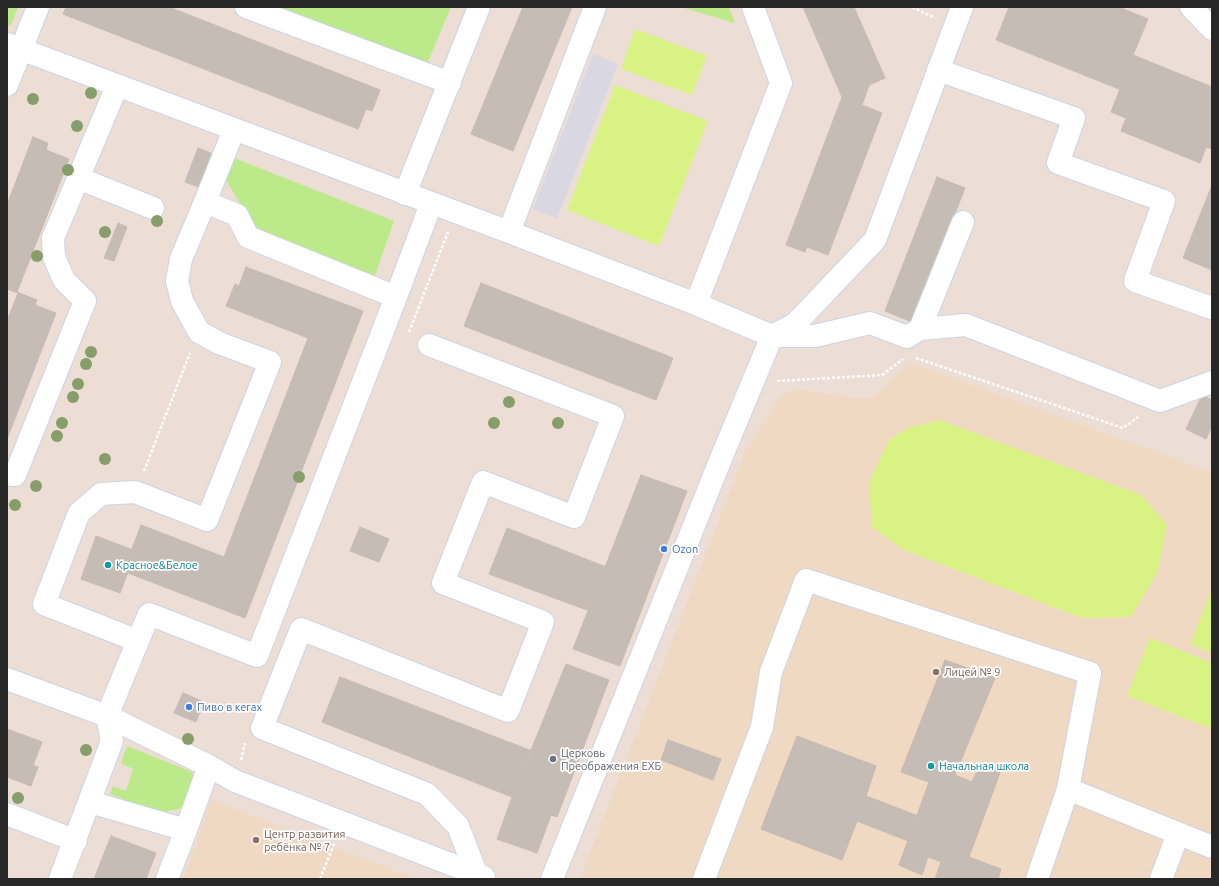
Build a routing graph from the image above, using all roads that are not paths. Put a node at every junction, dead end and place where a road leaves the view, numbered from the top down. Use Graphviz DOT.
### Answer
graph roads {
  1 [pos="38,7"];
  2 [pos="246,7"];
  3 [pos="479,7"];
  4 [pos="595,7"];
  5 [pos="753,7"];
  6 [pos="962,7"];
  7 [pos="1191,7"];
  8 [pos="1212,28"];
  9 [pos="14,47"];
  10 [pos="938,70"];
  11 [pos="450,83"];
  12 [pos="7,85"];
  13 [pos="117,86"];
  14 [pos="234,130"];
  15 [pos="78,178"];
  16 [pos="405,194"];
  17 [pos="205,202"];
  18 [pos="432,204"];
  19 [pos="153,208"];
  20 [pos="963,222"];
  21 [pos="508,232"];
  22 [pos="396,297"];
  23 [pos="696,304"];
  24 [pos="1212,308"];
  25 [pos="920,329"];
  26 [pos="772,336"];
  27 [pos="428,345"];
  28 [pos="1212,382"];
  29 [pos="7,474"];
  30 [pos="138,642"];
  31 [pos="7,679"];
  32 [pos="107,716"];
  33 [pos="209,766"];
  34 [pos="1068,789"];
  35 [pos="90,802"];
  36 [pos="7,814"];
  37 [pos="186,830"];
  38 [pos="1178,834"];
  39 [pos="76,841"];
  40 [pos="1212,847"];
  41 [pos="482,876"];
  42 [pos="60,879"];
  43 [pos="167,879"];
  44 [pos="552,879"];
  45 [pos="704,879"];
  46 [pos="1037,879"];
  47 [pos="1161,879"];
  1 -- 9 [label="lane"];
  2 -- 11 [label="lane"];
  3 -- 11 [label="lane"];
  4 -- 21 [label="lane"];
  5 -- 23 [label="lane"];
  6 -- 10 [label="lane"];
  7 -- 8 [label="lane"];
  9 -- 12 [label="lane"];
  9 -- 13 [label="lane"];
  10 -- 24 [label="lane"];
  10 -- 26 [label="lane"];
  11 -- 16 [label="lane"];
  13 -- 14 [label="lane"];
  13 -- 15 [label="lane"];
  14 -- 16 [label="lane"];
  14 -- 17 [label="lane"];
  15 -- 19 [label="lane"];
  15 -- 29 [label="lane"];
  16 -- 18 [label="lane"];
  17 -- 22 [label="lane"];
  17 -- 30 [label="lane"];
  18 -- 21 [label="lane"];
  18 -- 22 [label="lane"];
  20 -- 25 [label="lane"];
  21 -- 23 [label="lane"];
  22 -- 30 [label="lane"];
  23 -- 26 [label="lane"];
  25 -- 26 [label="lane"];
  25 -- 28 [label="lane"];
  26 -- 44 [label="lane"];
  27 -- 41 [label="lane"];
  30 -- 32 [label="lane"];
  31 -- 32 [label="lane"];
  32 -- 33 [label="lane"];
  32 -- 35 [label="lane"];
  33 -- 37 [label="lane"];
  33 -- 41 [label="lane"];
  34 -- 38 [label="lane"];
  34 -- 45 [label="lane"];
  34 -- 46 [label="lane"];
  35 -- 37 [label="lane"];
  35 -- 39 [label="lane"];
  36 -- 39 [label="lane"];
  37 -- 43 [label="lane"];
  38 -- 40 [label="lane"];
  38 -- 47 [label="lane"];
  39 -- 42 [label="lane"];
}
